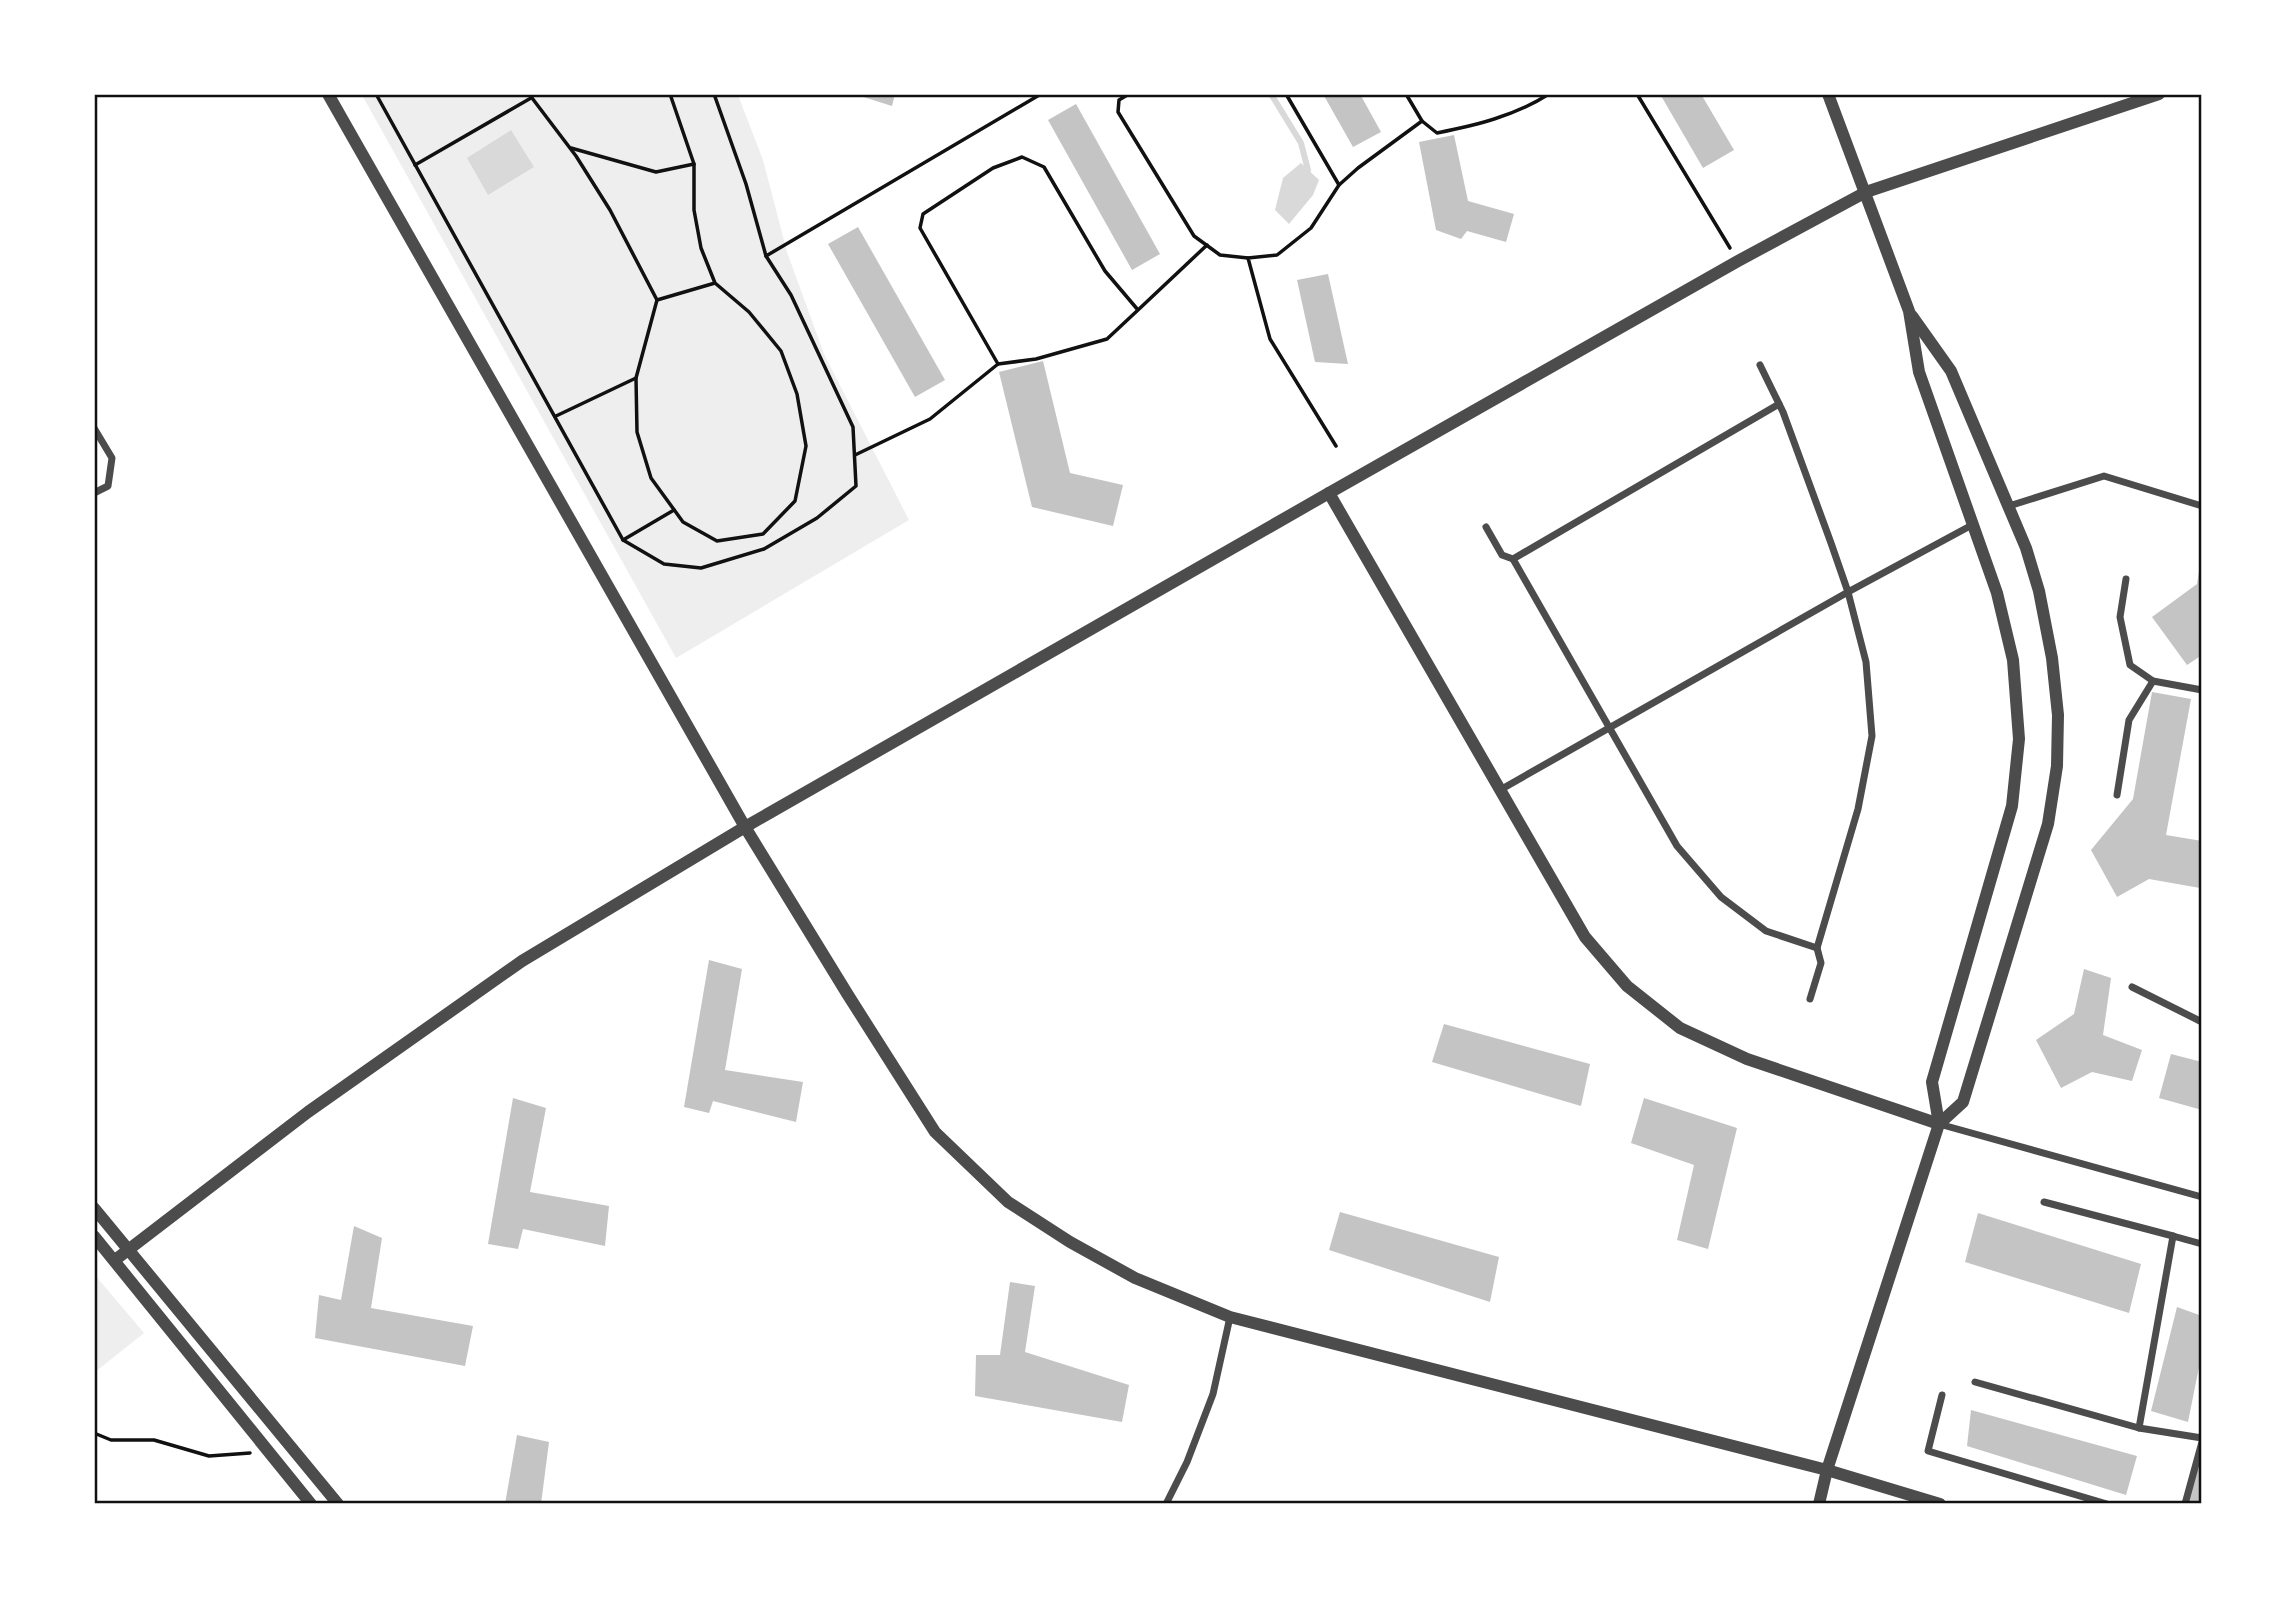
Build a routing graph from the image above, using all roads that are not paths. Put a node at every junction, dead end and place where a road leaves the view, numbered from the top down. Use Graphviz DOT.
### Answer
graph roads {
  1 [pos="328,94"];
  2 [pos="1828,94"];
  3 [pos="2159,94"];
  4 [pos="1866,192"];
  5 [pos="1909,311"];
  6 [pos="1760,365"];
  7 [pos="1779,404"];
  8 [pos="94,428"];
  9 [pos="94,493"];
  10 [pos="1329,493"];
  11 [pos="2009,506"];
  12 [pos="2202,506"];
  13 [pos="1972,525"];
  14 [pos="1486,527"];
  15 [pos="1513,559"];
  16 [pos="2126,579"];
  17 [pos="1848,592"];
  18 [pos="2153,681"];
  19 [pos="2202,690"];
  20 [pos="1609,728"];
  21 [pos="1500,790"];
  22 [pos="2117,795"];
  23 [pos="745,827"];
  24 [pos="1817,948"];
  25 [pos="2132,987"];
  26 [pos="1810,999"];
  27 [pos="2202,1022"];
  28 [pos="1938,1124"];
  29 [pos="2202,1197"];
  30 [pos="2044,1202"];
  31 [pos="94,1208"];
  32 [pos="94,1236"];
  33 [pos="2173,1236"];
  34 [pos="2202,1244"];
  35 [pos="128,1249"];
  36 [pos="115,1260"];
  37 [pos="1230,1317"];
  38 [pos="1975,1382"];
  39 [pos="1942,1395"];
  40 [pos="2139,1428"];
  41 [pos="2202,1440"];
  42 [pos="1827,1470"];
  43 [pos="310,1503"];
  44 [pos="338,1503"];
  45 [pos="1166,1503"];
  46 [pos="1819,1503"];
  47 [pos="1940,1503"];
  48 [pos="2107,1503"];
  49 [pos="2185,1503"];
  1 -- 23 [label="street"];
  2 -- 4 [label="street"];
  3 -- 4 [label="street"];
  4 -- 5 [label="street"];
  4 -- 10 [label="street"];
  5 -- 11 [label="street"];
  5 -- 13 [label="street"];
  6 -- 7 [label="street"];
  7 -- 15 [label="street"];
  7 -- 17 [label="street"];
  8 -- 9 [label="street"];
  10 -- 21 [label="street"];
  10 -- 23 [label="street"];
  11 -- 12 [label="street"];
  11 -- 28 [label="street"];
  13 -- 17 [label="street"];
  13 -- 28 [label="street"];
  14 -- 15 [label="street"];
  15 -- 20 [label="street"];
  16 -- 18 [label="street"];
  17 -- 20 [label="street"];
  17 -- 24 [label="street"];
  18 -- 19 [label="street"];
  18 -- 22 [label="street"];
  20 -- 21 [label="street"];
  20 -- 24 [label="street"];
  21 -- 28 [label="street"];
  23 -- 35 [label="street"];
  23 -- 37 [label="street"];
  24 -- 26 [label="street"];
  25 -- 27 [label="street"];
  28 -- 29 [label="street"];
  28 -- 42 [label="street"];
  30 -- 33 [label="street"];
  31 -- 35 [label="street"];
  32 -- 36 [label="street"];
  33 -- 34 [label="street"];
  33 -- 40 [label="street"];
  35 -- 36 [label="street"];
  35 -- 44 [label="street"];
  36 -- 43 [label="street"];
  37 -- 42 [label="street"];
  37 -- 45 [label="street"];
  38 -- 40 [label="street"];
  39 -- 48 [label="street"];
  40 -- 41 [label="street"];
  41 -- 49 [label="street"];
  42 -- 46 [label="street"];
  42 -- 47 [label="street"];
}
